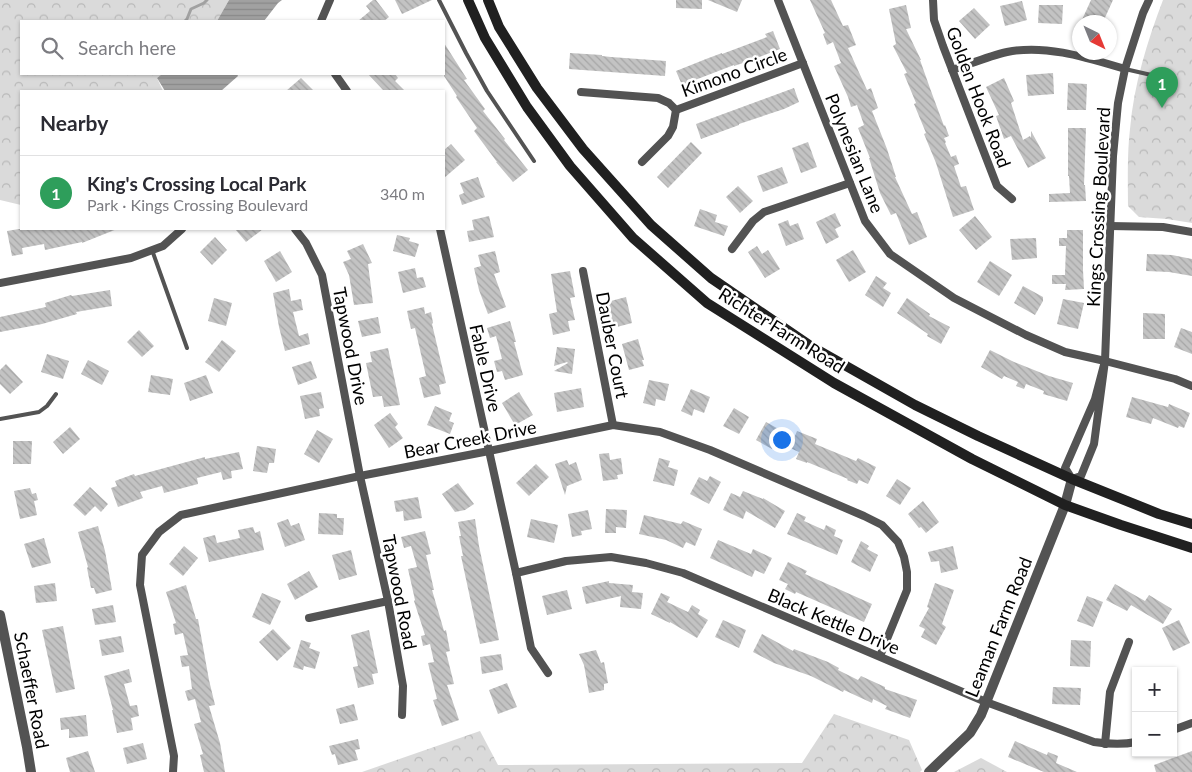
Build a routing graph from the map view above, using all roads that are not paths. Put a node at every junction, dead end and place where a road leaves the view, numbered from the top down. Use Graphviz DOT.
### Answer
graph roads {
  1 [pos="330,0"];
  2 [pos="439,0"];
  3 [pos="468,0"];
  4 [pos="488,0"];
  5 [pos="778,0"];
  6 [pos="933,0"];
  7 [pos="1149,0"];
  8 [pos="321,20"];
  9 [pos="803,63"];
  10 [pos="1124,69"];
  11 [pos="952,70"];
  12 [pos="336,75"];
  13 [pos="1169,79"];
  14 [pos="346,90"];
  15 [pos="582,92"];
  16 [pos="676,110"];
  17 [pos="534,161"];
  18 [pos="642,162"];
  19 [pos="850,183"];
  20 [pos="1012,199"];
  21 [pos="1110,226"];
  22 [pos="181,230"];
  23 [pos="296,230"];
  24 [pos="440,230"];
  25 [pos="1192,232"];
  26 [pos="732,249"];
  27 [pos="152,250"];
  28 [pos="583,271"];
  29 [pos="0,283"];
  30 [pos="187,348"];
  31 [pos="1105,361"];
  32 [pos="1192,386"];
  33 [pos="56,394"];
  34 [pos="0,420"];
  35 [pos="613,425"];
  36 [pos="489,451"];
  37 [pos="360,476"];
  38 [pos="1072,479"];
  39 [pos="1065,505"];
  40 [pos="1192,524"];
  41 [pos="1192,548"];
  42 [pos="516,573"];
  43 [pos="388,601"];
  44 [pos="0,615"];
  45 [pos="309,618"];
  46 [pos="1129,642"];
  47 [pos="880,656"];
  48 [pos="548,673"];
  49 [pos="986,702"];
  50 [pos="402,714"];
  51 [pos="1192,723"];
  52 [pos="1177,729"];
  53 [pos="1132,743"];
  54 [pos="1106,744"];
  55 [pos="30,772"];
  56 [pos="174,772"];
  57 [pos="929,772"];
  1 -- 8 [label="street"];
  2 -- 17 [label="lane"];
  3 -- 39 [label="main road, Richter Farm Road"];
  4 -- 38 [label="main road, Richter Farm Road"];
  5 -- 9 [label="street, Polynesian Lane"];
  6 -- 11 [label="street, Golden Hook Road"];
  7 -- 10 [label="street, Kings Crossing Boulevard"];
  9 -- 16 [label="street, Kimono Circle"];
  9 -- 19 [label="street, Polynesian Lane"];
  10 -- 11 [label="street"];
  10 -- 13 [label="lane"];
  10 -- 21 [label="street, Kings Crossing Boulevard"];
  11 -- 20 [label="street, Golden Hook Road"];
  12 -- 14 [label="street"];
  15 -- 16 [label="street, Kimono Circle"];
  16 -- 18 [label="street, Kimono Circle"];
  19 -- 26 [label="street"];
  19 -- 31 [label="street, Polynesian Lane"];
  21 -- 25 [label="street"];
  21 -- 31 [label="street, Kings Crossing Boulevard"];
  22 -- 27 [label="street"];
  23 -- 37 [label="street, Tapwood Drive"];
  24 -- 36 [label="street, Fable Drive"];
  27 -- 29 [label="street"];
  27 -- 30 [label="lane"];
  28 -- 35 [label="street, Dauber Court"];
  31 -- 32 [label="street, Polynesian Lane"];
  31 -- 38 [label="street, Kings Crossing Boulevard"];
  31 -- 38 [label="street, Kings Crossing Boulevard"];
  33 -- 34 [label="lane"];
  35 -- 36 [label="street, Bear Creek Drive"];
  35 -- 47 [label="street, Bear Creek Drive"];
  36 -- 37 [label="street, Bear Creek Drive"];
  36 -- 42 [label="street, Fable Drive"];
  37 -- 43 [label="street, Tapwood Road"];
  37 -- 56 [label="street, Bear Creek Drive"];
  38 -- 39 [label="street, Leaman Farm Road"];
  38 -- 40 [label="main road, Richter Farm Road"];
  39 -- 41 [label="main road, Richter Farm Road"];
  39 -- 49 [label="street, Leaman Farm Road"];
  42 -- 47 [label="street, Black Kettle Drive"];
  42 -- 48 [label="street, Fable Drive"];
  43 -- 45 [label="street"];
  43 -- 50 [label="street, Tapwood Road"];
  44 -- 55 [label="street, Schaeffer Road"];
  46 -- 54 [label="street"];
  47 -- 49 [label="street, Black Kettle Drive"];
  49 -- 54 [label="street, Black Kettle Drive"];
  49 -- 57 [label="street, Leaman Farm Road"];
  51 -- 52 [label="street"];
  53 -- 54 [label="street, Black Kettle Drive"];
}
